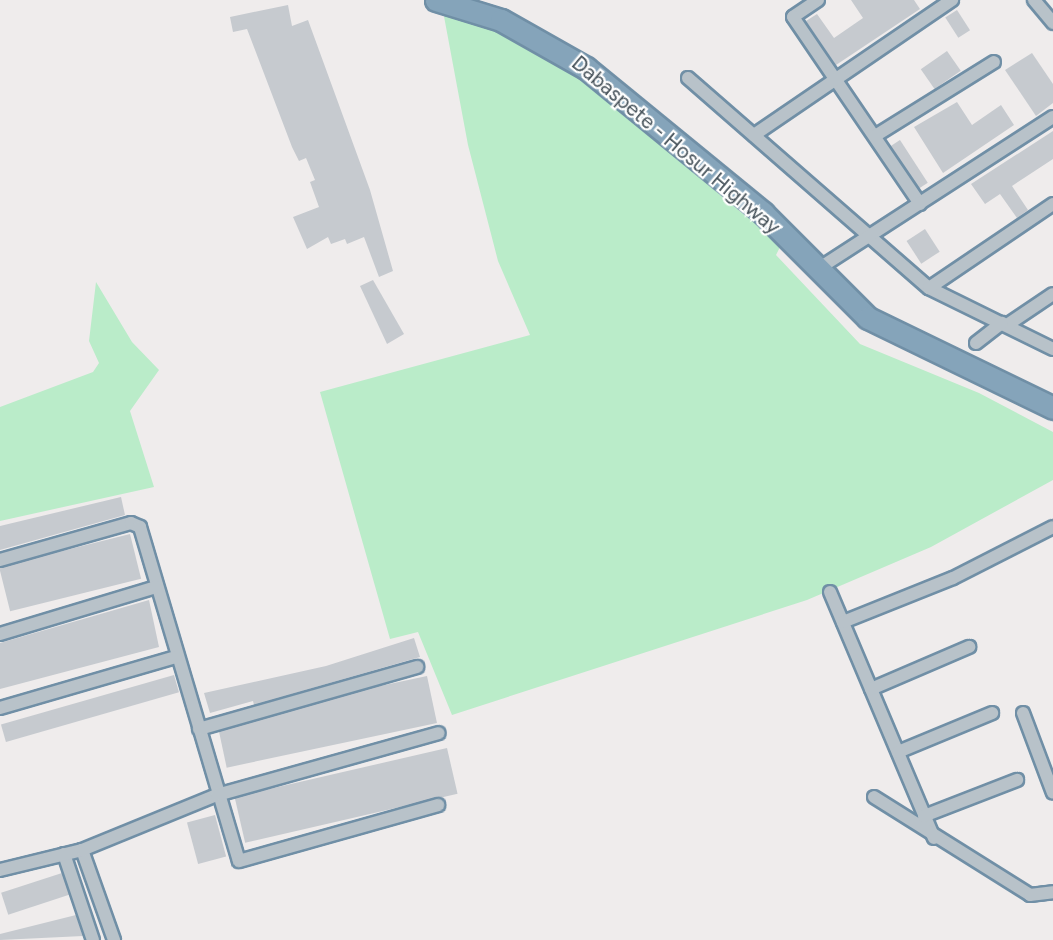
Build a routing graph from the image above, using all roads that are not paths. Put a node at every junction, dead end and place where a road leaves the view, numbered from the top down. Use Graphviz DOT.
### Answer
graph roads {
  1 [pos="436,0"];
  2 [pos="818,0"];
  3 [pos="952,0"];
  4 [pos="1034,0"];
  5 [pos="1051,16"];
  6 [pos="994,62"];
  7 [pos="836,77"];
  8 [pos="688,78"];
  9 [pos="1053,117"];
  10 [pos="754,135"];
  11 [pos="875,136"];
  12 [pos="920,204"];
  13 [pos="1053,204"];
  14 [pos="868,236"];
  15 [pos="818,269"];
  16 [pos="929,288"];
  17 [pos="1053,294"];
  18 [pos="1005,324"];
  19 [pos="976,343"];
  20 [pos="1053,349"];
  21 [pos="1053,408"];
  22 [pos="1053,527"];
  23 [pos="0,560"];
  24 [pos="156,587"];
  25 [pos="830,592"];
  26 [pos="843,622"];
  27 [pos="0,634"];
  28 [pos="969,647"];
  29 [pos="176,657"];
  30 [pos="417,667"];
  31 [pos="871,688"];
  32 [pos="0,708"];
  33 [pos="992,712"];
  34 [pos="1023,713"];
  35 [pos="199,729"];
  36 [pos="438,733"];
  37 [pos="898,752"];
  38 [pos="1017,780"];
  39 [pos="1053,793"];
  40 [pos="217,795"];
  41 [pos="874,797"];
  42 [pos="438,805"];
  43 [pos="924,816"];
  44 [pos="934,838"];
  45 [pos="82,850"];
  46 [pos="64,854"];
  47 [pos="0,870"];
  48 [pos="1053,892"];
  49 [pos="93,940"];
  50 [pos="114,940"];
  1 -- 15 [label="highway, Dabaspete - Hosur Highway"];
  2 -- 7 [label="street"];
  3 -- 7 [label="street"];
  4 -- 5 [label="street"];
  6 -- 11 [label="street"];
  7 -- 10 [label="street"];
  7 -- 11 [label="street"];
  8 -- 10 [label="street"];
  9 -- 12 [label="street"];
  10 -- 14 [label="street"];
  11 -- 12 [label="street"];
  12 -- 14 [label="street"];
  13 -- 16 [label="street"];
  14 -- 15 [label="street"];
  14 -- 16 [label="street"];
  15 -- 21 [label="highway, Dabaspete - Hosur Highway"];
  16 -- 18 [label="street"];
  17 -- 18 [label="street"];
  18 -- 19 [label="street"];
  18 -- 20 [label="street"];
  22 -- 26 [label="street"];
  23 -- 24 [label="street"];
  24 -- 27 [label="street"];
  24 -- 29 [label="street"];
  25 -- 26 [label="street"];
  26 -- 31 [label="street"];
  28 -- 31 [label="street"];
  29 -- 32 [label="street"];
  29 -- 35 [label="street"];
  30 -- 35 [label="street"];
  31 -- 37 [label="street"];
  33 -- 37 [label="street"];
  34 -- 39 [label="street"];
  35 -- 40 [label="street"];
  36 -- 40 [label="street"];
  37 -- 43 [label="street"];
  38 -- 43 [label="street"];
  40 -- 42 [label="street"];
  40 -- 45 [label="street"];
  41 -- 44 [label="street"];
  43 -- 44 [label="street"];
  44 -- 48 [label="street"];
  45 -- 46 [label="street"];
  45 -- 50 [label="street"];
  46 -- 47 [label="street"];
  46 -- 49 [label="street"];
}
